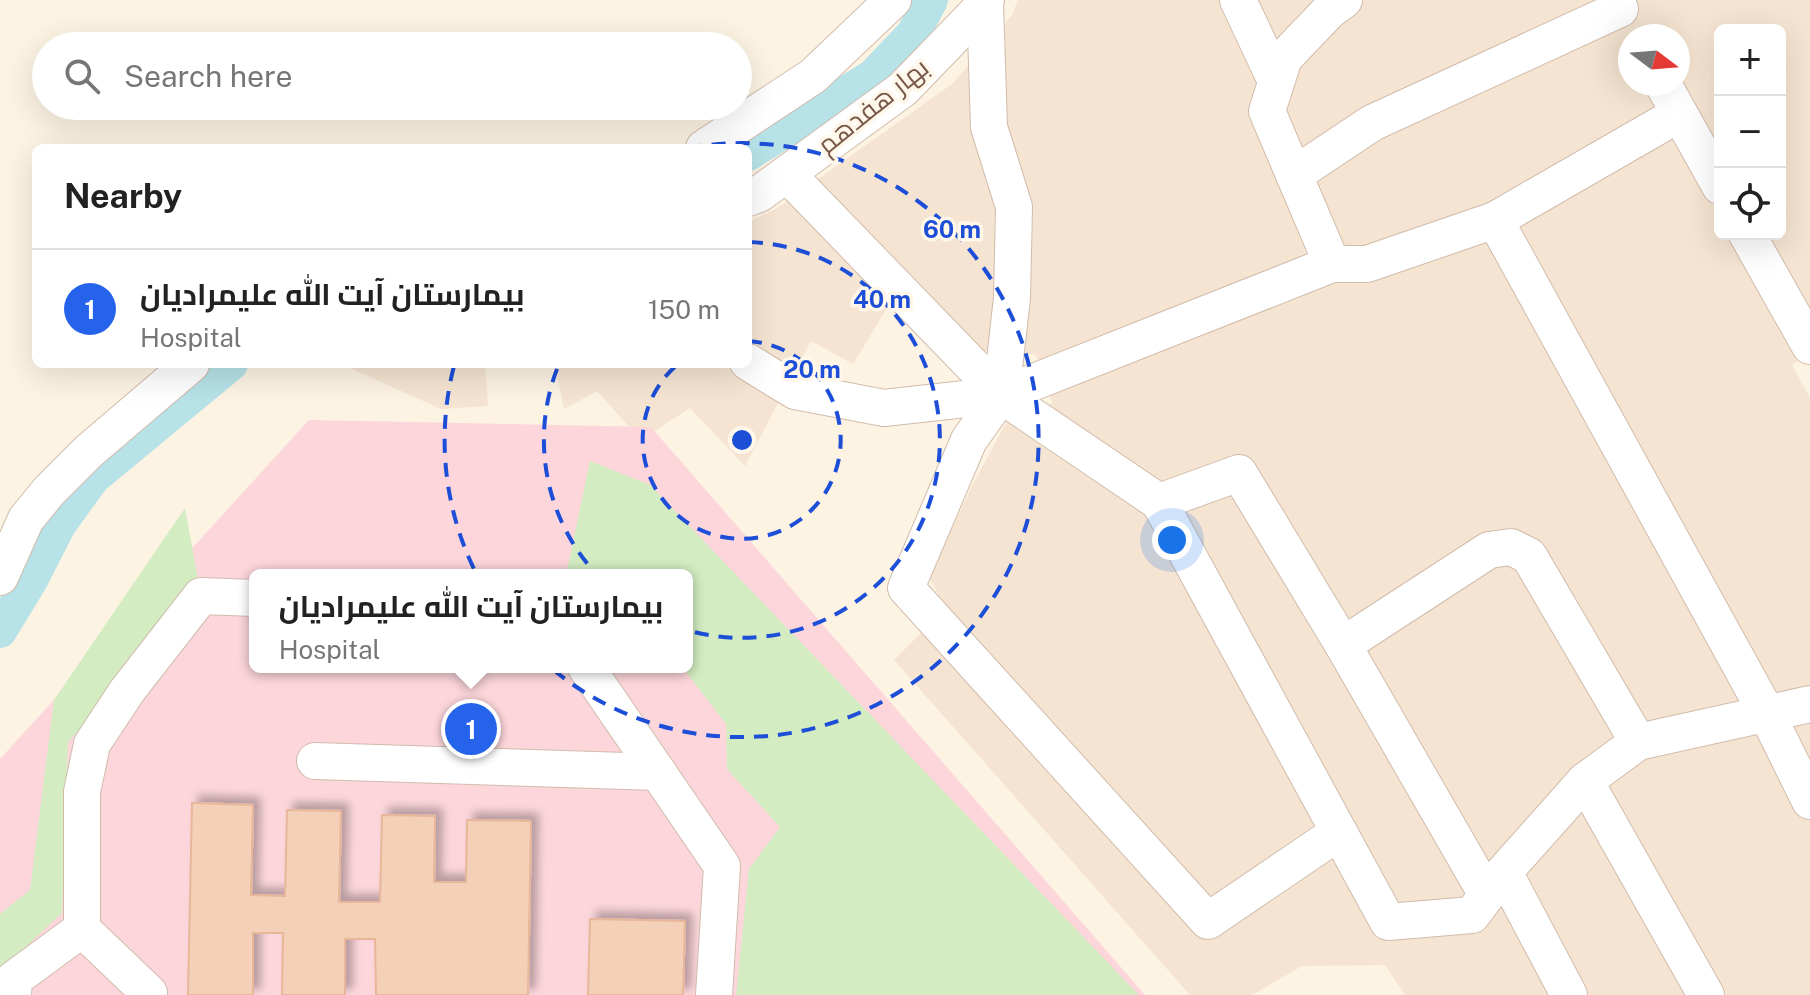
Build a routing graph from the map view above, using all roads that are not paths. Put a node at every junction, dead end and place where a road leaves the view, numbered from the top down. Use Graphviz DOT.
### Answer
graph roads {
  1 [pos="893,0"];
  2 [pos="1238,0"];
  3 [pos="1344,0"];
  4 [pos="986,1"];
  5 [pos="1624,15"];
  6 [pos="1276,81"];
  7 [pos="1671,99"];
  8 [pos="752,116"];
  9 [pos="746,120"];
  10 [pos="710,144"];
  11 [pos="787,174"];
  12 [pos="1294,175"];
  13 [pos="1714,175"];
  14 [pos="752,197"];
  15 [pos="1495,220"];
  16 [pos="1750,240"];
  17 [pos="1332,264"];
  18 [pos="1810,346"];
  19 [pos="752,364"];
  20 [pos="186,368"];
  21 [pos="1001,395"];
  22 [pos="1159,502"];
  23 [pos="0,577"];
  24 [pos="249,598"];
  25 [pos="1343,645"];
  26 [pos="590,673"];
  27 [pos="1810,704"];
  28 [pos="1766,712"];
  29 [pos="1638,742"];
  30 [pos="315,761"];
  31 [pos="658,772"];
  32 [pos="1585,781"];
  33 [pos="1810,801"];
  34 [pos="1339,832"];
  35 [pos="1495,884"];
  36 [pos="82,929"];
  37 [pos="149,993"];
  38 [pos="13,995"];
  39 [pos="714,995"];
  40 [pos="1569,995"];
  41 [pos="1706,995"];
  1 -- 8 [label="street"];
  2 -- 6 [label="street"];
  3 -- 6 [label="street"];
  4 -- 11 [label="street, بهار هفدهم"];
  4 -- 21 [label="street"];
  5 -- 12 [label="street"];
  6 -- 12 [label="street"];
  7 -- 13 [label="street"];
  7 -- 15 [label="street"];
  9 -- 10 [label="street"];
  11 -- 14 [label="street, بهار هفدهم"];
  11 -- 21 [label="street"];
  12 -- 17 [label="street"];
  15 -- 17 [label="street"];
  15 -- 28 [label="street"];
  16 -- 18 [label="street"];
  17 -- 21 [label="street"];
  19 -- 21 [label="street"];
  20 -- 23 [label="street"];
  21 -- 22 [label="street"];
  21 -- 34 [label="street"];
  22 -- 25 [label="street"];
  22 -- 34 [label="street"];
  24 -- 36 [label="street"];
  25 -- 29 [label="street"];
  25 -- 35 [label="street"];
  26 -- 31 [label="street"];
  27 -- 28 [label="street"];
  28 -- 29 [label="street"];
  28 -- 33 [label="street"];
  29 -- 32 [label="street"];
  30 -- 31 [label="street"];
  31 -- 39 [label="street"];
  32 -- 35 [label="street"];
  32 -- 41 [label="street"];
  34 -- 35 [label="street"];
  35 -- 40 [label="street"];
  36 -- 37 [label="street"];
  36 -- 38 [label="street"];
}
